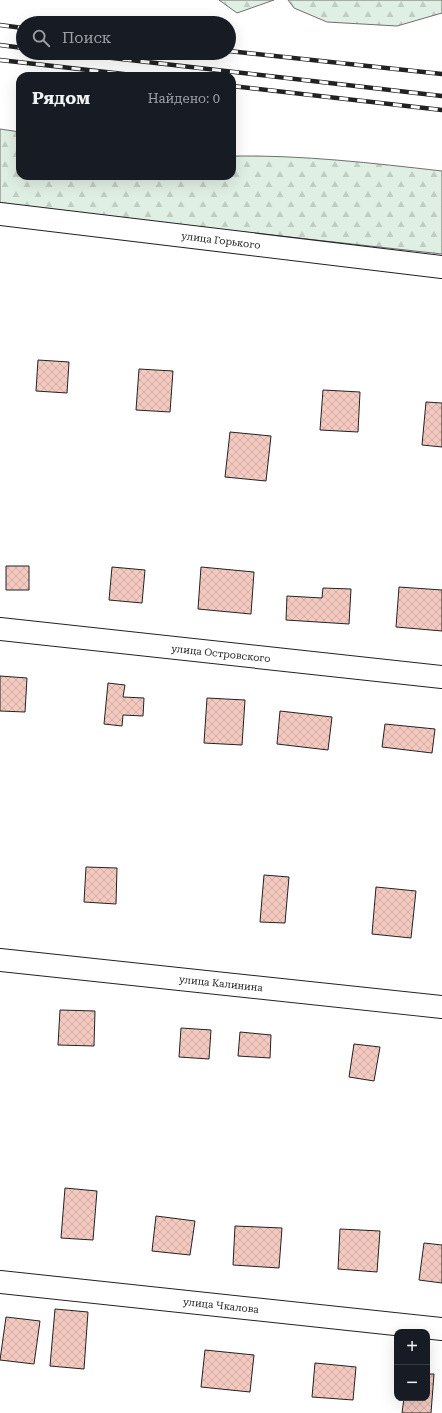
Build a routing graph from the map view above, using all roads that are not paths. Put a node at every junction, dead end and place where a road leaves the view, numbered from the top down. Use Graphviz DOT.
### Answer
graph roads {
  1 [pos="0,214"];
  2 [pos="442,267"];
  3 [pos="0,629"];
  4 [pos="442,677"];
  5 [pos="0,960"];
  6 [pos="442,1007"];
  7 [pos="0,1282"];
  8 [pos="442,1328"];
  1 -- 2 [label="street, улица Горького"];
  3 -- 4 [label="street, улица Островского"];
  5 -- 6 [label="street, улица Калинина"];
  7 -- 8 [label="street, улица Чкалова"];
}
